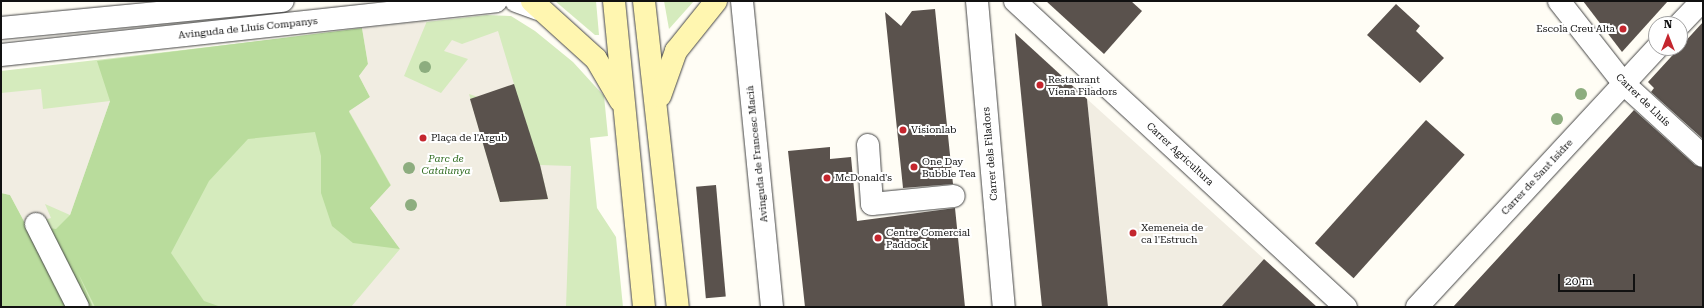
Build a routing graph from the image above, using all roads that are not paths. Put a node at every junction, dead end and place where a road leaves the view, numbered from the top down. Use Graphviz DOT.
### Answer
graph roads {
  1 [pos="283,1"];
  2 [pos="496,1"];
  3 [pos="516,1"];
  4 [pos="614,1"];
  5 [pos="644,1"];
  6 [pos="716,1"];
  7 [pos="742,1"];
  8 [pos="976,1"];
  9 [pos="1015,1"];
  10 [pos="1559,1"];
  11 [pos="1702,1"];
  12 [pos="535,5"];
  13 [pos="1688,16"];
  14 [pos="1,28"];
  15 [pos="676,51"];
  16 [pos="1,55"];
  17 [pos="1650,56"];
  18 [pos="596,59"];
  19 [pos="651,63"];
  20 [pos="620,65"];
  21 [pos="1624,84"];
  22 [pos="625,110"];
  23 [pos="657,111"];
  24 [pos="868,145"];
  25 [pos="1703,156"];
  26 [pos="954,196"];
  27 [pos="36,224"];
  28 [pos="78,307"];
  29 [pos="644,307"];
  30 [pos="678,307"];
  31 [pos="772,307"];
  32 [pos="1004,307"];
  33 [pos="1346,307"];
  34 [pos="1417,307"];
  1 -- 14 [label="street"];
  2 -- 16 [label="street, Avinguda de Lluís Companys"];
  3 -- 12 [label="street"];
  4 -- 20 [label="main road"];
  5 -- 19 [label="main road"];
  6 -- 15 [label="main road"];
  7 -- 31 [label="street, Avinguda de Francesc Macià"];
  8 -- 32 [label="street, Carrer dels Filadors"];
  9 -- 33 [label="street, Carrer Agricultura"];
  10 -- 21 [label="street, Carrer de Lluís"];
  11 -- 13 [label="street"];
  12 -- 18 [label="main road"];
  15 -- 19 [label="main road"];
  15 -- 23 [label="main road"];
  17 -- 21 [label="street, Carrer de Sant Isidre"];
  18 -- 20 [label="main road"];
  18 -- 22 [label="main road"];
  19 -- 20 [label="main road"];
  19 -- 23 [label="main road"];
  20 -- 22 [label="main road"];
  21 -- 25 [label="street, Carrer de Lluís"];
  21 -- 34 [label="street, Carrer de Sant Isidre"];
  22 -- 29 [label="main road"];
  23 -- 30 [label="main road"];
  24 -- 26 [label="street"];
  27 -- 28 [label="street"];
}
